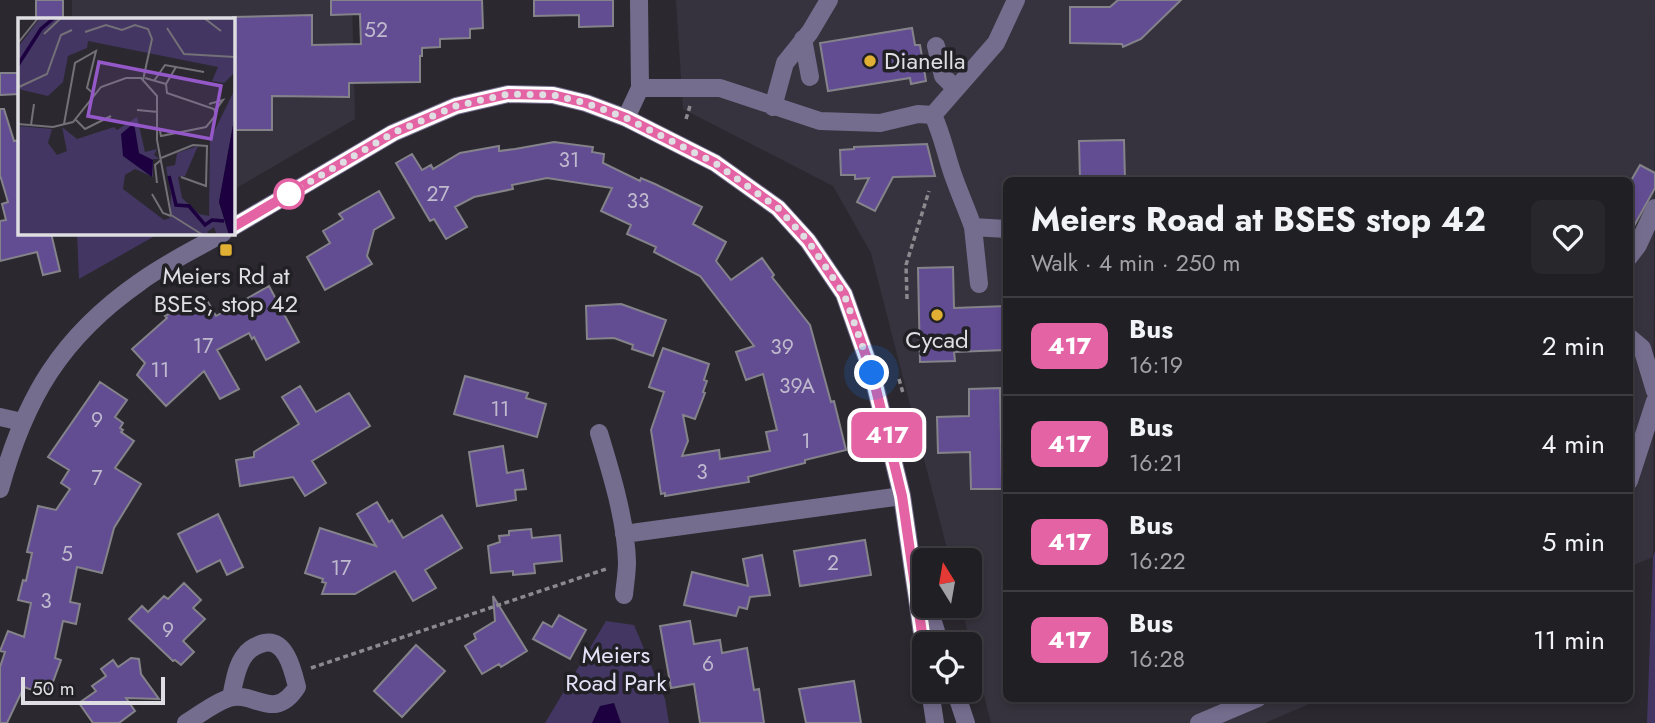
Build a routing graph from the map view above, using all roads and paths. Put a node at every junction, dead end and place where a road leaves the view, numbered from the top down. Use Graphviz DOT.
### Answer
graph roads {
  1 [pos="639,0"];
  2 [pos="829,0"];
  3 [pos="1016,0"];
  4 [pos="803,38"];
  5 [pos="936,46"];
  6 [pos="810,77"];
  7 [pos="639,88"];
  8 [pos="955,88"];
  9 [pos="692,101"];
  10 [pos="773,107"];
  11 [pos="933,115"];
  12 [pos="626,118"];
  13 [pos="686,119"];
  14 [pos="929,191"];
  15 [pos="1655,208"];
  16 [pos="234,226"];
  17 [pos="973,227"];
  18 [pos="1003,229"];
  19 [pos="221,234"];
  20 [pos="1633,252"];
  21 [pos="979,284"];
  22 [pos="907,299"];
  23 [pos="1642,341"];
  24 [pos="900,379"];
  25 [pos="1655,391"];
  26 [pos="903,393"];
  27 [pos="1655,401"];
  28 [pos="0,417"];
  29 [pos="22,422"];
  30 [pos="599,433"];
  31 [pos="1633,469"];
  32 [pos="0,489"];
  33 [pos="902,496"];
  34 [pos="624,534"];
  35 [pos="911,552"];
  36 [pos="912,555"];
  37 [pos="597,572"];
  38 [pos="624,595"];
  39 [pos="922,632"];
  40 [pos="303,671"];
  41 [pos="231,697"];
  42 [pos="931,702"];
  43 [pos="959,702"];
  44 [pos="1249,702"];
  45 [pos="186,723"];
  46 [pos="934,723"];
  47 [pos="966,723"];
  48 [pos="1199,723"];
  1 -- 7 [label="street"];
  2 -- 4 [label="street"];
  3 -- 8 [label="street"];
  4 -- 6 [label="street"];
  4 -- 10 [label="street"];
  5 -- 8 [label="street"];
  7 -- 10 [label="street"];
  7 -- 12 [label="street"];
  8 -- 11 [label="street"];
  9 -- 13 [label="path"];
  10 -- 11 [label="street"];
  11 -- 17 [label="street"];
  12 -- 16 [label="street"];
  12 -- 33 [label="street"];
  14 -- 22 [label="path"];
  15 -- 20 [label="street"];
  17 -- 18 [label="street"];
  17 -- 21 [label="street"];
  19 -- 29 [label="street"];
  23 -- 25 [label="street"];
  24 -- 26 [label="path"];
  27 -- 31 [label="street"];
  28 -- 29 [label="street"];
  29 -- 32 [label="street"];
  30 -- 34 [label="street"];
  33 -- 34 [label="street"];
  33 -- 35 [label="street"];
  34 -- 38 [label="street"];
  35 -- 36 [label="street"];
  35 -- 39 [label="street"];
  37 -- 40 [label="path"];
  41 -- 45 [label="street"];
  42 -- 46 [label="street"];
  43 -- 47 [label="street"];
  44 -- 48 [label="street"];
}
